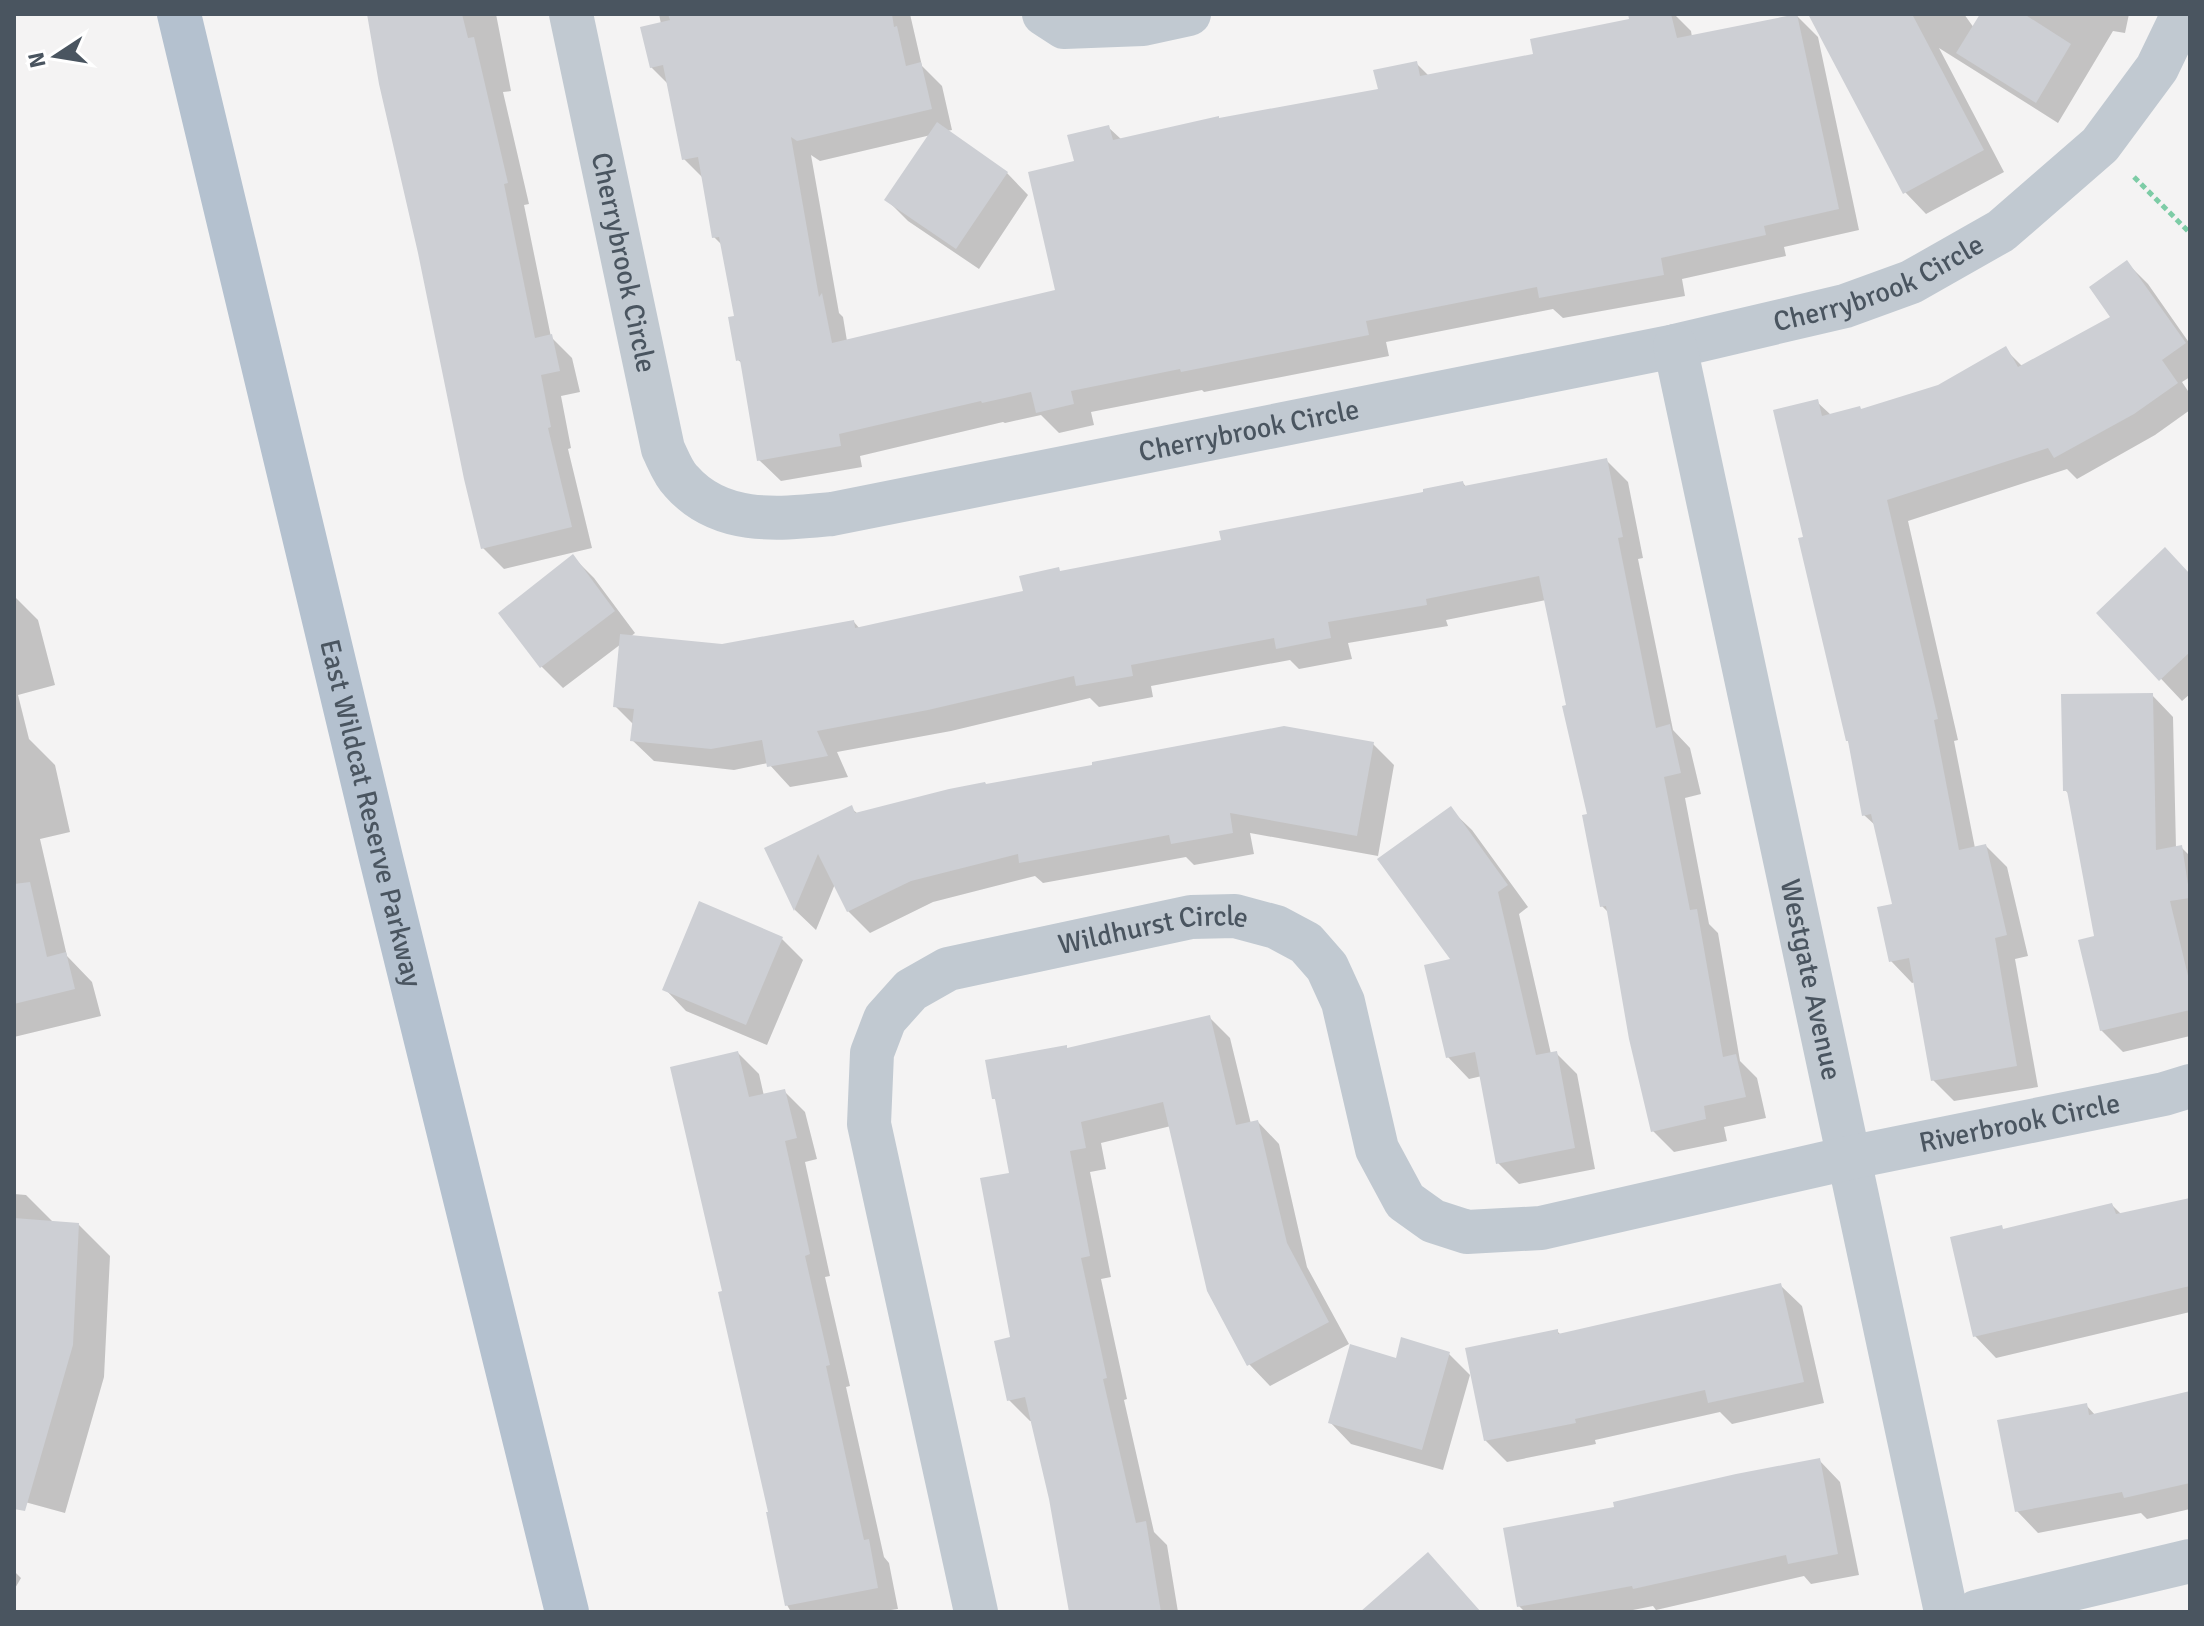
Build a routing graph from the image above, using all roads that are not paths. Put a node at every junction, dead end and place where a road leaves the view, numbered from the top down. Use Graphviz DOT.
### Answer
graph roads {
  1 [pos="179,14"];
  2 [pos="571,14"];
  3 [pos="1044,14"];
  4 [pos="1189,14"];
  5 [pos="2183,14"];
  6 [pos="1675,346"];
  7 [pos="2190,1086"];
  8 [pos="1848,1158"];
  9 [pos="2190,1561"];
  10 [pos="567,1612"];
  11 [pos="976,1612"];
  12 [pos="1946,1612"];
  13 [pos="1976,1612"];
  1 -- 10 [label="main road, East Wildcat Reserve Parkway"];
  2 -- 6 [label="street, Cherrybrook Circle"];
  3 -- 4 [label="street"];
  5 -- 6 [label="street, Cherrybrook Circle"];
  6 -- 8 [label="street, Westgate Avenue"];
  7 -- 8 [label="street, Riverbrook Circle"];
  8 -- 11 [label="street, Wildhurst Circle"];
  8 -- 12 [label="street, Westgate Avenue"];
  9 -- 13 [label="street"];
}
